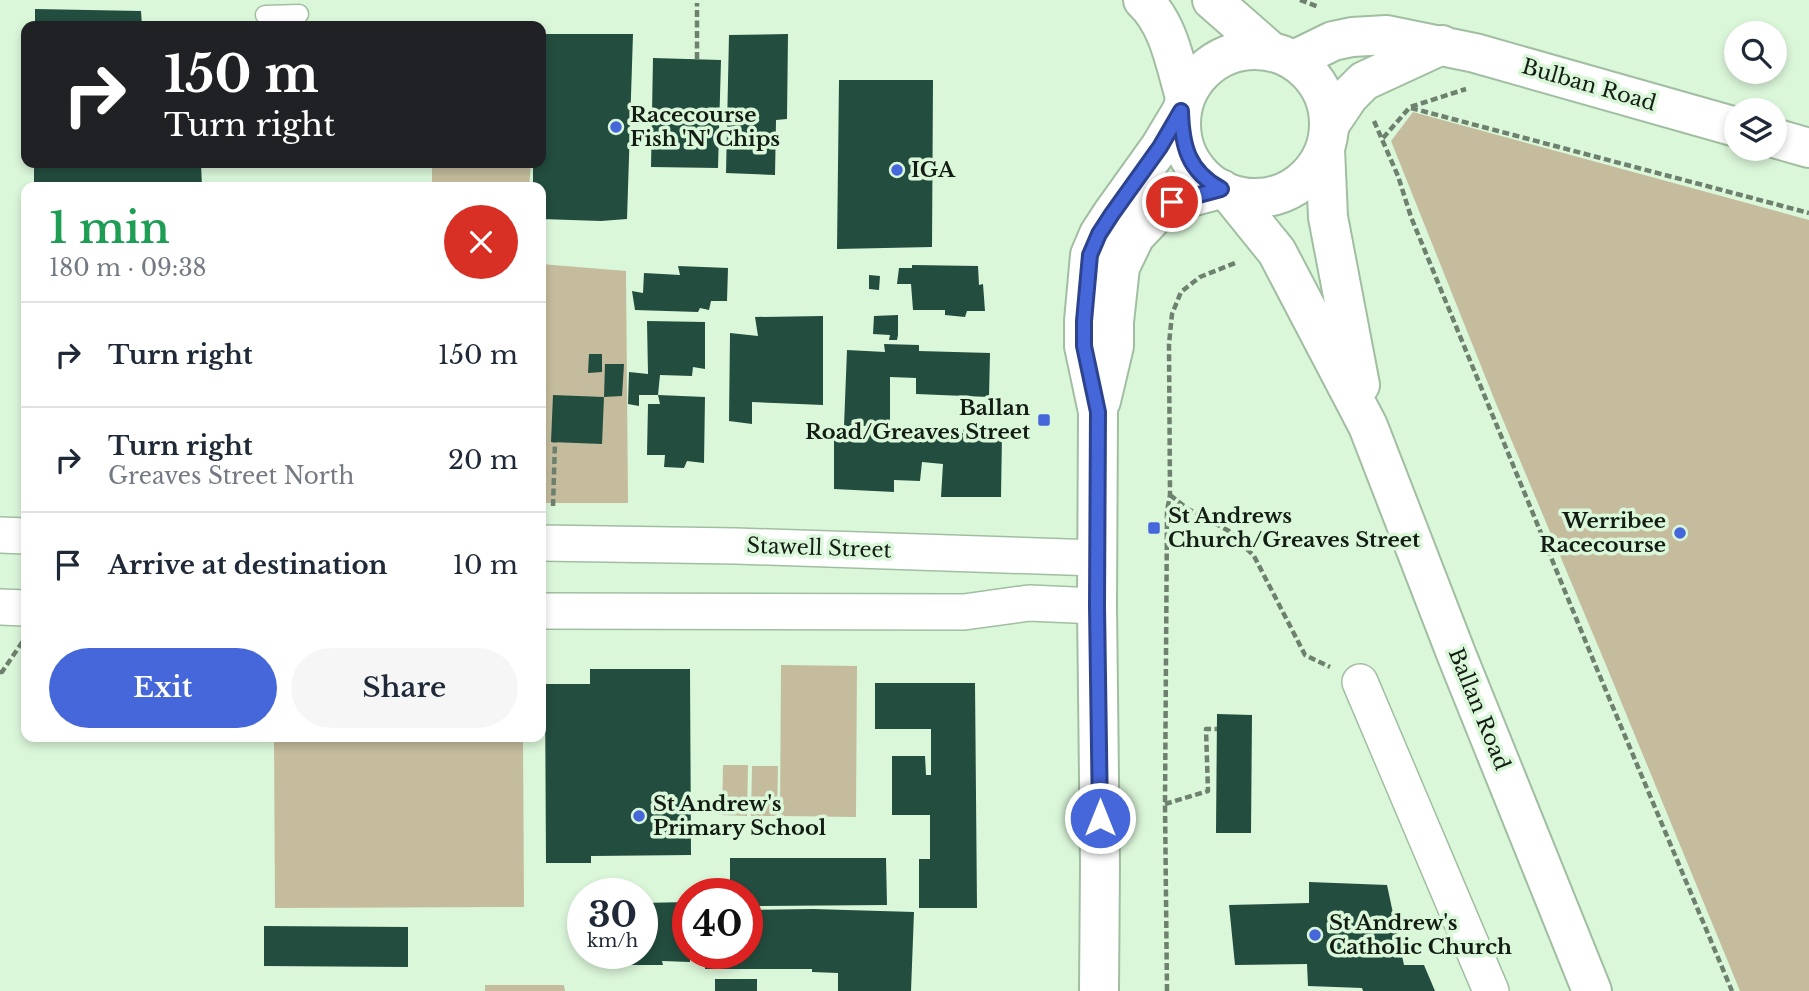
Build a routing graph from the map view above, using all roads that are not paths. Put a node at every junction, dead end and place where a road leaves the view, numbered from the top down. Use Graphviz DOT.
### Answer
graph roads {
  1 [pos="1143,0"];
  2 [pos="1212,0"];
  3 [pos="299,14"];
  4 [pos="265,15"];
  5 [pos="1442,45"];
  6 [pos="1282,55"];
  7 [pos="1183,104"];
  8 [pos="1724,124"];
  9 [pos="1328,136"];
  10 [pos="1787,142"];
  11 [pos="1809,148"];
  12 [pos="1226,192"];
  13 [pos="1098,412"];
  14 [pos="1368,426"];
  15 [pos="0,536"];
  16 [pos="21,536"];
  17 [pos="546,543"];
  18 [pos="1097,558"];
  19 [pos="1097,606"];
  20 [pos="0,607"];
  21 [pos="21,608"];
  22 [pos="546,611"];
  23 [pos="1360,682"];
  24 [pos="1099,991"];
  25 [pos="1491,991"];
  26 [pos="1592,991"];
  1 -- 7 [label="street"];
  2 -- 6 [label="street"];
  3 -- 4 [label="lane"];
  5 -- 6 [label="street, Bulban Road"];
  5 -- 8 [label="street, Bulban Road"];
  5 -- 9 [label="street"];
  6 -- 7 [label="street"];
  6 -- 9 [label="street"];
  7 -- 12 [label="street"];
  7 -- 13 [label="street"];
  9 -- 12 [label="street"];
  9 -- 14 [label="street, Ballan Road"];
  10 -- 11 [label="street"];
  12 -- 13 [label="street"];
  12 -- 14 [label="street, Ballan Road"];
  13 -- 18 [label="street"];
  14 -- 26 [label="street, Ballan Road"];
  15 -- 16 [label="street"];
  17 -- 18 [label="street, Stawell Street"];
  18 -- 19 [label="street"];
  19 -- 22 [label="street"];
  19 -- 24 [label="street"];
  20 -- 21 [label="street"];
  23 -- 25 [label="street"];
}
